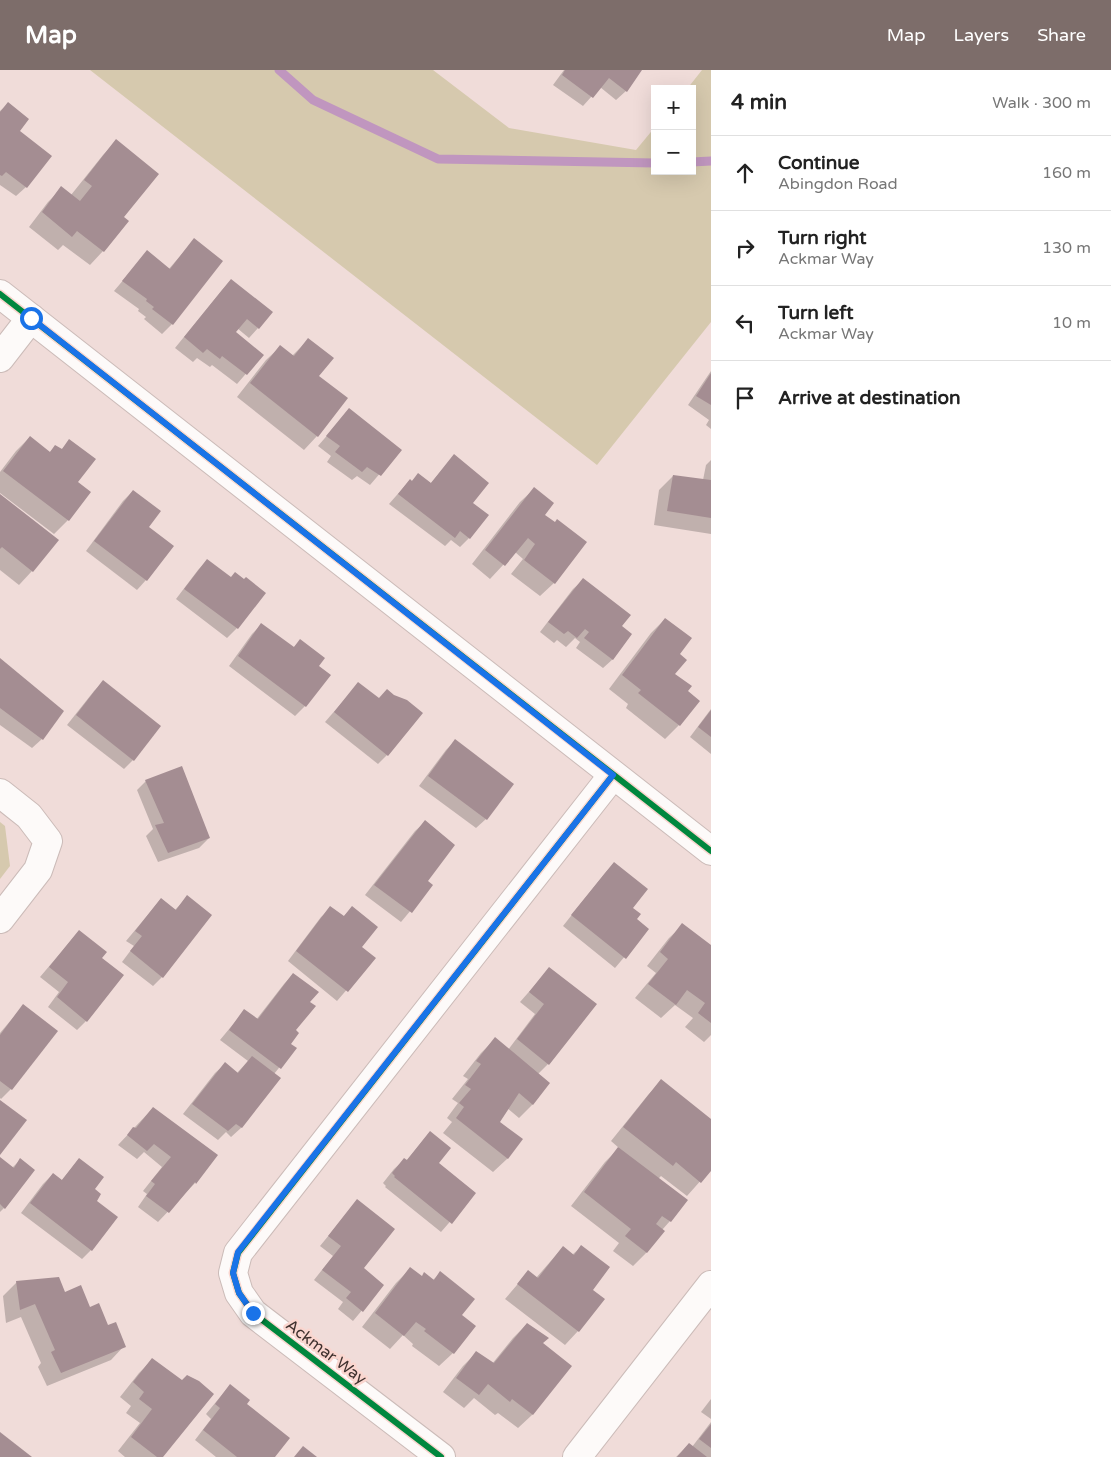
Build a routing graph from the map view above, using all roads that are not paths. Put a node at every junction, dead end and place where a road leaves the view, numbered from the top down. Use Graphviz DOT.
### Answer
graph roads {
  1 [pos="0,294"];
  2 [pos="31,318"];
  3 [pos="0,358"];
  4 [pos="613,775"];
  5 [pos="0,793"];
  6 [pos="711,851"];
  7 [pos="0,919"];
  8 [pos="711,1285"];
  9 [pos="441,1457"];
  10 [pos="577,1457"];
  1 -- 2 [label="street"];
  2 -- 3 [label="street"];
  2 -- 4 [label="street"];
  4 -- 6 [label="street"];
  4 -- 9 [label="street, Ackmar Way"];
  5 -- 7 [label="street"];
  8 -- 10 [label="street"];
}
